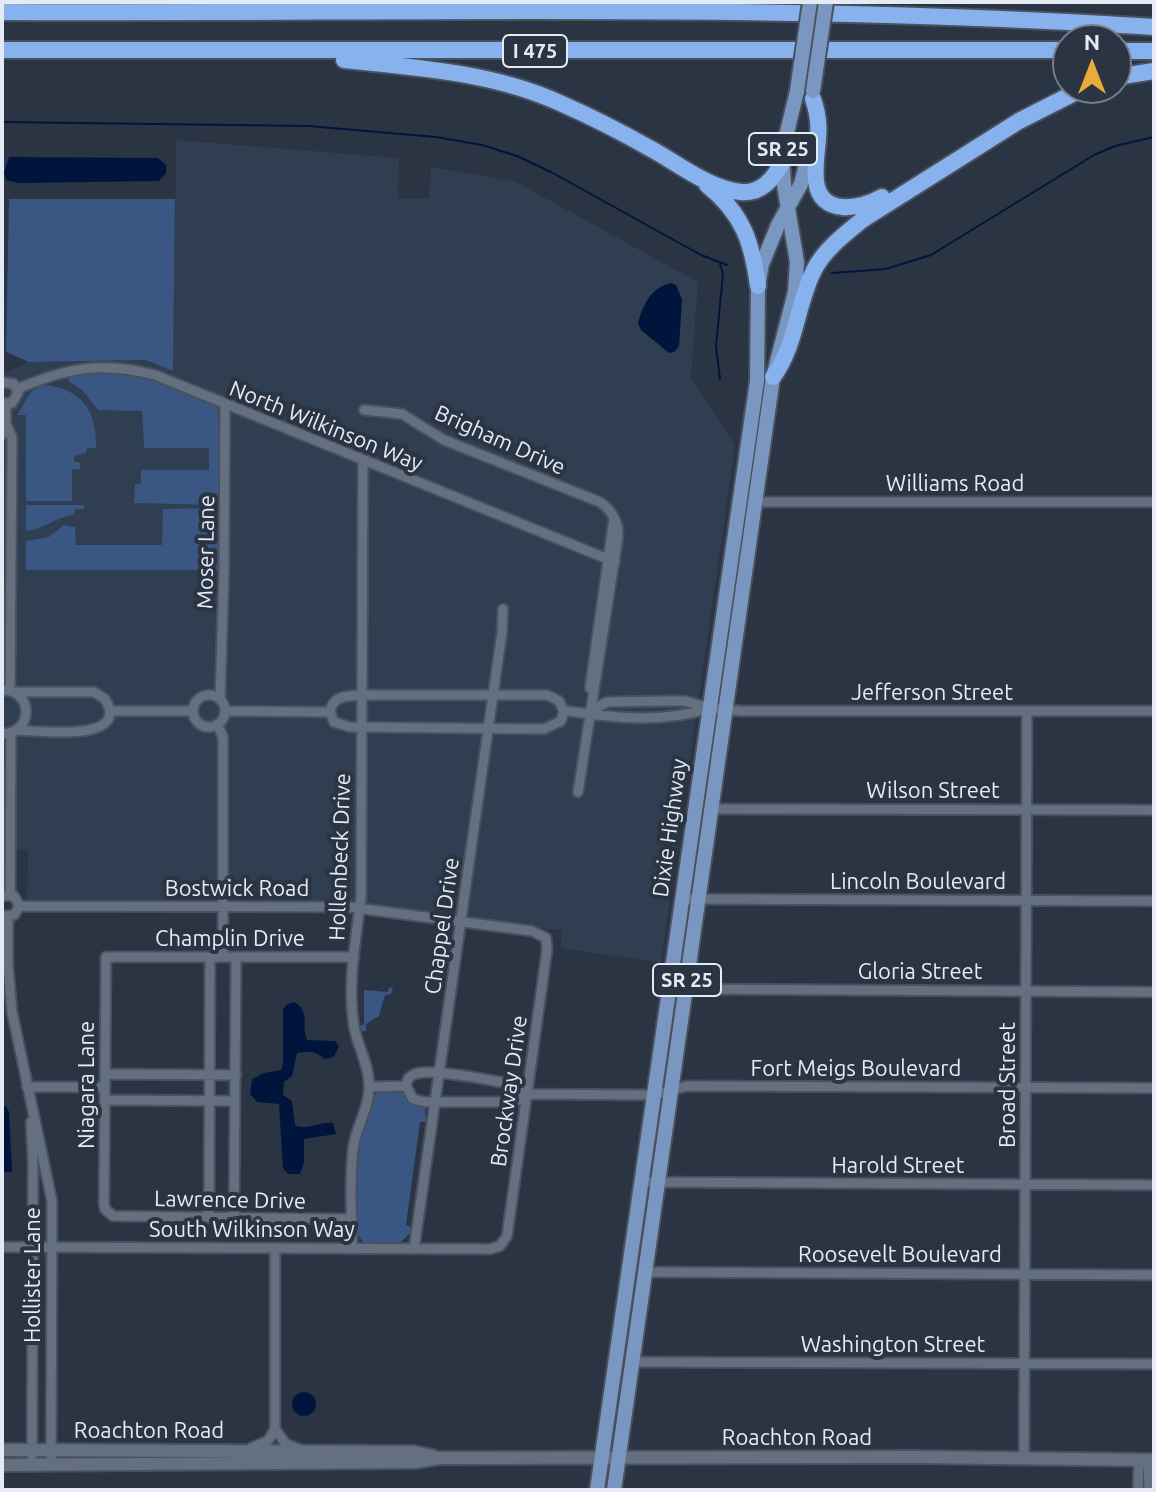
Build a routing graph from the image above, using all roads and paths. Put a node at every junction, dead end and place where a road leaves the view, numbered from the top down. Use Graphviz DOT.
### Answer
graph roads {
  1 [pos="196,2"];
  2 [pos="810,2"];
  3 [pos="826,2"];
  4 [pos="2,10"];
  5 [pos="792,13"];
  6 [pos="1154,16"];
  7 [pos="1154,27"];
  8 [pos="2,50"];
  9 [pos="1052,50"];
  10 [pos="203,51"];
  11 [pos="1132,51"];
  12 [pos="1154,51"];
  13 [pos="1154,71"];
  14 [pos="1132,74"];
  15 [pos="813,95"];
  16 [pos="1051,103"];
  17 [pos="783,161"];
  18 [pos="694,174"];
  19 [pos="788,209"];
  20 [pos="758,286"];
  21 [pos="773,377"];
  22 [pos="2,382"];
  23 [pos="17,389"];
  24 [pos="4,404"];
  25 [pos="225,404"];
  26 [pos="364,410"];
  27 [pos="6,424"];
  28 [pos="2,435"];
  29 [pos="363,461"];
  30 [pos="756,502"];
  31 [pos="1154,502"];
  32 [pos="611,560"];
  33 [pos="503,609"];
  34 [pos="10,691"];
  35 [pos="362,695"];
  36 [pos="493,695"];
  37 [pos="220,700"];
  38 [pos="710,708"];
  39 [pos="726,708"];
  40 [pos="110,711"];
  41 [pos="192,711"];
  42 [pos="225,711"];
  43 [pos="564,711"];
  44 [pos="1027,711"];
  45 [pos="1154,711"];
  46 [pos="330,712"];
  47 [pos="589,712"];
  48 [pos="217,724"];
  49 [pos="362,727"];
  50 [pos="488,729"];
  51 [pos="10,733"];
  52 [pos="578,792"];
  53 [pos="711,809"];
  54 [pos="1026,809"];
  55 [pos="1154,810"];
  56 [pos="6,895"];
  57 [pos="683,899"];
  58 [pos="698,899"];
  59 [pos="1026,900"];
  60 [pos="1154,901"];
  61 [pos="20,906"];
  62 [pos="223,907"];
  63 [pos="359,908"];
  64 [pos="5,916"];
  65 [pos="461,921"];
  66 [pos="546,938"];
  67 [pos="106,957"];
  68 [pos="210,957"];
  69 [pos="223,957"];
  70 [pos="236,957"];
  71 [pos="354,957"];
  72 [pos="685,989"];
  73 [pos="1026,991"];
  74 [pos="1154,992"];
  75 [pos="439,1072"];
  76 [pos="105,1074"];
  77 [pos="210,1075"];
  78 [pos="236,1075"];
  79 [pos="406,1086"];
  80 [pos="27,1087"];
  81 [pos="105,1087"];
  82 [pos="369,1087"];
  83 [pos="1026,1088"];
  84 [pos="1154,1088"];
  85 [pos="670,1090"];
  86 [pos="526,1094"];
  87 [pos="654,1095"];
  88 [pos="105,1100"];
  89 [pos="209,1101"];
  90 [pos="235,1101"];
  91 [pos="435,1101"];
  92 [pos="641,1182"];
  93 [pos="658,1183"];
  94 [pos="1025,1184"];
  95 [pos="1154,1185"];
  96 [pos="108,1213"];
  97 [pos="209,1218"];
  98 [pos="234,1218"];
  99 [pos="352,1219"];
  100 [pos="500,1246"];
  101 [pos="2,1247"];
  102 [pos="33,1247"];
  103 [pos="52,1247"];
  104 [pos="275,1248"];
  105 [pos="352,1249"];
  106 [pos="414,1249"];
  107 [pos="645,1272"];
  108 [pos="1025,1274"];
  109 [pos="1154,1275"];
  110 [pos="632,1362"];
  111 [pos="1024,1364"];
  112 [pos="1154,1364"];
  113 [pos="275,1429"];
  114 [pos="2,1450"];
  115 [pos="32,1450"];
  116 [pos="51,1451"];
  117 [pos="237,1451"];
  118 [pos="309,1452"];
  119 [pos="440,1458"];
  120 [pos="602,1458"];
  121 [pos="618,1458"];
  122 [pos="1024,1459"];
  123 [pos="1147,1460"];
  124 [pos="2,1465"];
  125 [pos="32,1465"];
  126 [pos="51,1465"];
  127 [pos="597,1490"];
  128 [pos="614,1490"];
  129 [pos="1138,1490"];
  130 [pos="1149,1490"];
  1 -- 4 [label="highway"];
  2 -- 17 [label="main road, Dixie Highway / SR 25, bridge"];
  3 -- 15 [label="main road, Dixie Highway, bridge"];
  4 -- 5 [label="highway, I 475"];
  5 -- 6 [label="highway"];
  5 -- 7 [label="highway, I 475"];
  8 -- 10 [label="highway, I 475"];
  9 -- 10 [label="highway, I 475"];
  10 -- 18 [label="highway"];
  11 -- 12 [label="highway"];
  13 -- 14 [label="highway"];
  15 -- 16 [label="highway"];
  15 -- 19 [label="main road, Dixie Highway / SR 25"];
  16 -- 21 [label="highway"];
  17 -- 18 [label="highway"];
  17 -- 19 [label="main road, Dixie Highway / SR 25"];
  18 -- 20 [label="highway"];
  19 -- 20 [label="main road, Dixie Highway / SR 25"];
  19 -- 21 [label="main road, Dixie Highway / SR 25"];
  20 -- 38 [label="main road, Dixie Highway / SR 25"];
  21 -- 30 [label="main road, Dixie Highway / SR 25"];
  22 -- 23 [label="street"];
  23 -- 24 [label="street"];
  23 -- 25 [label="street, North Wilkinson Way"];
  24 -- 27 [label="street"];
  25 -- 29 [label="street, North Wilkinson Way"];
  25 -- 37 [label="street, Moser Lane"];
  26 -- 32 [label="street, Brigham Drive"];
  27 -- 28 [label="street"];
  27 -- 34 [label="street"];
  29 -- 32 [label="street, North Wilkinson Way"];
  29 -- 35 [label="street, Hollenbeck Drive"];
  30 -- 31 [label="street, Williams Road"];
  30 -- 39 [label="main road, Dixie Highway / SR 25"];
  32 -- 47 [label="street, Brigham Drive"];
  33 -- 36 [label="street, Chappel Drive"];
  34 -- 40 [label="street"];
  34 -- 51 [label="street"];
  35 -- 36 [label="street"];
  35 -- 46 [label="street"];
  35 -- 49 [label="street, Hollenbeck Drive"];
  36 -- 43 [label="street"];
  36 -- 50 [label="street, Chappel Drive"];
  37 -- 41 [label="street"];
  37 -- 42 [label="street"];
  38 -- 39 [label="street, Jefferson Street"];
  38 -- 47 [label="street"];
  38 -- 47 [label="street"];
  38 -- 57 [label="main road, Dixie Highway / SR 25"];
  39 -- 44 [label="street, Jefferson Street"];
  39 -- 53 [label="main road, Dixie Highway / SR 25"];
  40 -- 41 [label="street"];
  40 -- 51 [label="street"];
  41 -- 48 [label="street"];
  42 -- 46 [label="street"];
  42 -- 48 [label="street"];
  43 -- 47 [label="street"];
  43 -- 50 [label="street"];
  44 -- 45 [label="street, Jefferson Street"];
  44 -- 54 [label="street, Broad Street"];
  46 -- 49 [label="street"];
  47 -- 52 [label="street, Brigham Drive"];
  48 -- 62 [label="street"];
  49 -- 50 [label="street"];
  49 -- 63 [label="street, Hollenbeck Drive"];
  50 -- 65 [label="street, Chappel Drive"];
  51 -- 56 [label="street"];
  53 -- 54 [label="street, Wilson Street"];
  53 -- 58 [label="main road, Dixie Highway / SR 25"];
  54 -- 55 [label="street, Wilson Street"];
  54 -- 59 [label="street, Broad Street"];
  56 -- 61 [label="street"];
  57 -- 58 [label="street, Lincoln Boulevard"];
  57 -- 87 [label="main road, Dixie Highway / SR 25"];
  58 -- 59 [label="street, Lincoln Boulevard"];
  58 -- 72 [label="main road, Dixie Highway / SR 25"];
  59 -- 60 [label="street, Lincoln Boulevard"];
  59 -- 73 [label="street, Broad Street"];
  61 -- 62 [label="street, Bostwick Road"];
  61 -- 64 [label="street, Hollister Lane"];
  62 -- 63 [label="street, Bostwick Road"];
  62 -- 69 [label="street"];
  63 -- 65 [label="street, Bostwick Road"];
  63 -- 71 [label="street, Hollenbeck Drive"];
  64 -- 80 [label="street, Hollister Lane"];
  65 -- 66 [label="street, Bostwick Road"];
  65 -- 75 [label="street, Chappel Drive"];
  66 -- 86 [label="street, Brockway Drive"];
  67 -- 68 [label="street, Champlin Drive"];
  67 -- 76 [label="street, Niagara Lane"];
  68 -- 69 [label="street, Champlin Drive"];
  68 -- 77 [label="street"];
  69 -- 70 [label="street, Champlin Drive"];
  70 -- 71 [label="street, Champlin Drive"];
  70 -- 78 [label="street"];
  71 -- 82 [label="street, Hollenbeck Drive"];
  72 -- 73 [label="street, Gloria Street"];
  72 -- 85 [label="main road, Dixie Highway / SR 25"];
  73 -- 74 [label="street, Gloria Street"];
  73 -- 83 [label="street, Broad Street"];
  75 -- 79 [label="street"];
  75 -- 86 [label="street"];
  75 -- 91 [label="street, Chappel Drive"];
  76 -- 77 [label="street"];
  76 -- 81 [label="street, Niagara Lane"];
  77 -- 78 [label="street"];
  77 -- 89 [label="street"];
  78 -- 90 [label="street"];
  79 -- 82 [label="street"];
  79 -- 91 [label="street"];
  80 -- 81 [label="street"];
  80 -- 102 [label="street, Hollister Lane"];
  80 -- 103 [label="street, Hollister Lane"];
  81 -- 88 [label="street, Niagara Lane"];
  82 -- 99 [label="street, Hollenbeck Drive"];
  83 -- 84 [label="street, Fort Meigs Boulevard"];
  83 -- 85 [label="street, Fort Meigs Boulevard"];
  83 -- 94 [label="street, Broad Street"];
  85 -- 87 [label="street, Fort Meigs Boulevard"];
  85 -- 93 [label="main road, Dixie Highway / SR 25"];
  86 -- 87 [label="street, Fort Meigs Boulevard"];
  86 -- 91 [label="street"];
  86 -- 100 [label="street, Brockway Drive"];
  87 -- 92 [label="main road, Dixie Highway / SR 25"];
  88 -- 89 [label="street"];
  88 -- 96 [label="street, Niagara Lane"];
  89 -- 90 [label="street"];
  89 -- 97 [label="street"];
  90 -- 98 [label="street"];
  91 -- 106 [label="street, Chappel Drive"];
  92 -- 93 [label="street, Harold Street"];
  92 -- 120 [label="main road, Dixie Highway / SR 25"];
  93 -- 94 [label="street, Harold Street"];
  93 -- 107 [label="main road, Dixie Highway / SR 25"];
  94 -- 95 [label="street, Harold Street"];
  94 -- 108 [label="street, Broad Street"];
  96 -- 97 [label="street, Lawrence Drive"];
  97 -- 98 [label="street, Lawrence Drive"];
  98 -- 99 [label="street, Lawrence Drive"];
  99 -- 105 [label="street, Hollenbeck Drive"];
  100 -- 106 [label="street, South Wilkinson Way"];
  101 -- 102 [label="street, South Wilkinson Way"];
  102 -- 103 [label="street, South Wilkinson Way"];
  102 -- 115 [label="street, Hollister Lane"];
  103 -- 104 [label="street, South Wilkinson Way"];
  103 -- 116 [label="street, Hollister Lane"];
  104 -- 105 [label="street, South Wilkinson Way"];
  104 -- 113 [label="street"];
  105 -- 106 [label="street, South Wilkinson Way"];
  107 -- 108 [label="street, Roosevelt Boulevard"];
  107 -- 110 [label="main road, Dixie Highway / SR 25"];
  108 -- 109 [label="street, Roosevelt Boulevard"];
  108 -- 111 [label="street, Broad Street"];
  110 -- 111 [label="street, Washington Street"];
  110 -- 121 [label="main road, Dixie Highway / SR 25"];
  111 -- 112 [label="street, Washington Street"];
  111 -- 122 [label="street, Broad Street"];
  113 -- 117 [label="street"];
  113 -- 118 [label="street"];
  114 -- 115 [label="street, Roachton Road"];
  115 -- 116 [label="street, Roachton Road"];
  115 -- 125 [label="street, Hollister Lane"];
  116 -- 117 [label="street, Roachton Road"];
  116 -- 126 [label="street, Hollister Lane"];
  117 -- 118 [label="street, Roachton Road"];
  118 -- 119 [label="street, Roachton Road"];
  119 -- 120 [label="street, Roachton Road"];
  119 -- 126 [label="street, Roachton Road"];
  120 -- 121 [label="street, Roachton Road"];
  120 -- 127 [label="main road, SR 25"];
  121 -- 122 [label="street, Roachton Road"];
  121 -- 128 [label="main road, SR 25"];
  122 -- 123 [label="street, Roachton Road"];
  123 -- 129 [label="street"];
  123 -- 130 [label="street"];
  124 -- 125 [label="street, Roachton Road"];
  125 -- 126 [label="street, Roachton Road"];
}
